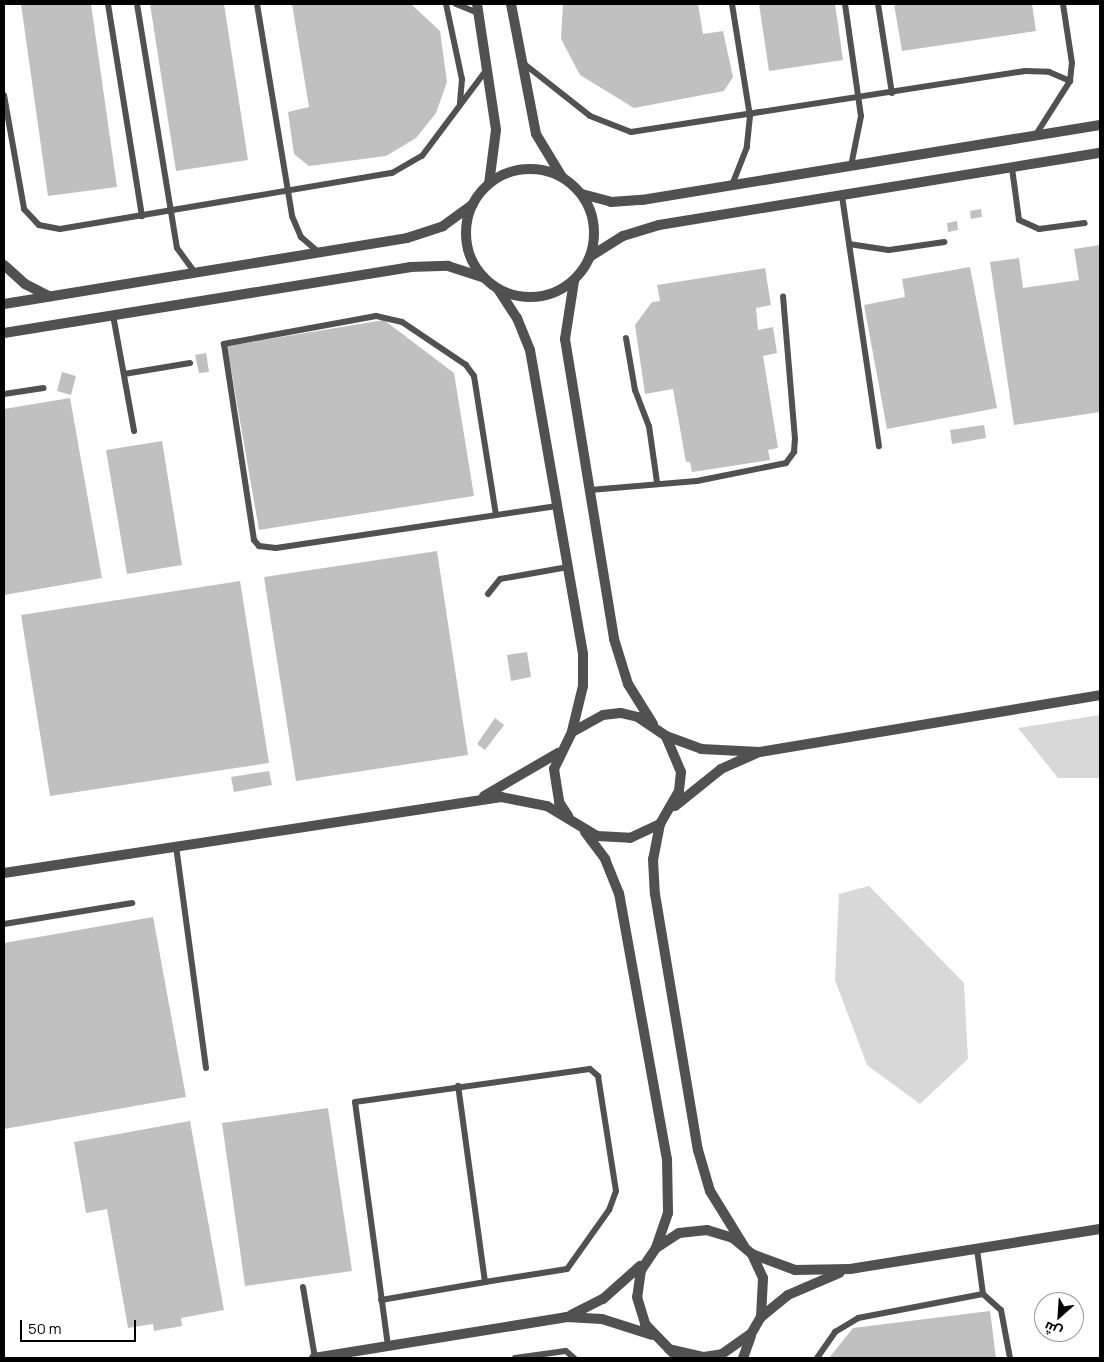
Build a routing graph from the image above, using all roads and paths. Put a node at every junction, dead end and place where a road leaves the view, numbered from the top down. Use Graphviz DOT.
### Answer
graph roads {
  1 [pos="108,4"];
  2 [pos="137,4"];
  3 [pos="258,4"];
  4 [pos="446,4"];
  5 [pos="456,4"];
  6 [pos="511,4"];
  7 [pos="518,4"];
  8 [pos="732,4"];
  9 [pos="845,4"];
  10 [pos="878,4"];
  11 [pos="1063,4"];
  12 [pos="477,8"];
  13 [pos="512,14"];
  14 [pos="520,61"];
  15 [pos="487,69"];
  16 [pos="1070,81"];
  17 [pos="892,93"];
  18 [pos="4,95"];
  19 [pos="860,98"];
  20 [pos="458,108"];
  21 [pos="750,116"];
  22 [pos="1100,125"];
  23 [pos="1035,136"];
  24 [pos="1100,154"];
  25 [pos="851,166"];
  26 [pos="1012,168"];
  27 [pos="562,177"];
  28 [pos="489,184"];
  29 [pos="732,185"];
  30 [pos="288,191"];
  31 [pos="582,194"];
  32 [pos="842,196"];
  33 [pos="473,204"];
  34 [pos="170,211"];
  35 [pos="142,216"];
  36 [pos="1085,223"];
  37 [pos="944,242"];
  38 [pos="849,244"];
  39 [pos="319,253"];
  40 [pos="591,256"];
  41 [pos="4,265"];
  42 [pos="195,273"];
  43 [pos="484,278"];
  44 [pos="574,281"];
  45 [pos="498,289"];
  46 [pos="53,297"];
  47 [pos="782,297"];
  48 [pos="4,304"];
  49 [pos="113,315"];
  50 [pos="4,333"];
  51 [pos="626,338"];
  52 [pos="190,363"];
  53 [pos="124,374"];
  54 [pos="44,388"];
  55 [pos="4,394"];
  56 [pos="134,431"];
  57 [pos="879,446"];
  58 [pos="657,482"];
  59 [pos="590,490"];
  60 [pos="557,506"];
  61 [pos="496,515"];
  62 [pos="568,567"];
  63 [pos="488,594"];
  64 [pos="1100,695"];
  65 [pos="654,725"];
  66 [pos="572,732"];
  67 [pos="666,736"];
  68 [pos="760,752"];
  69 [pos="558,753"];
  70 [pos="478,799"];
  71 [pos="672,809"];
  72 [pos="568,816"];
  73 [pos="660,824"];
  74 [pos="583,829"];
  75 [pos="176,846"];
  76 [pos="4,874"];
  77 [pos="132,903"];
  78 [pos="4,924"];
  79 [pos="206,1068"];
  80 [pos="458,1086"];
  81 [pos="1100,1229"];
  82 [pos="744,1246"];
  83 [pos="656,1248"];
  84 [pos="977,1249"];
  85 [pos="752,1254"];
  86 [pos="648,1258"];
  87 [pos="850,1269"];
  88 [pos="485,1282"];
  89 [pos="303,1287"];
  90 [pos="984,1294"];
  91 [pos="381,1300"];
  92 [pos="566,1317"];
  93 [pos="761,1317"];
  94 [pos="751,1334"];
  95 [pos="653,1336"];
  96 [pos="388,1346"];
  97 [pos="669,1349"];
  98 [pos="320,1358"];
  99 [pos="515,1358"];
  100 [pos="574,1358"];
  101 [pos="678,1358"];
  102 [pos="743,1358"];
  103 [pos="817,1358"];
  104 [pos="1010,1358"];
  1 -- 35 [label="lane"];
  2 -- 34 [label="lane"];
  3 -- 30 [label="lane"];
  4 -- 20 [label="lane"];
  5 -- 12 [label="lane"];
  6 -- 13 [label="street"];
  7 -- 13 [label="lane"];
  8 -- 21 [label="lane"];
  9 -- 19 [label="lane"];
  10 -- 17 [label="lane"];
  11 -- 16 [label="lane"];
  12 -- 15 [label="street"];
  13 -- 14 [label="street"];
  14 -- 21 [label="lane"];
  14 -- 27 [label="street"];
  15 -- 20 [label="lane"];
  15 -- 28 [label="street"];
  16 -- 17 [label="lane"];
  16 -- 23 [label="lane"];
  17 -- 19 [label="lane"];
  18 -- 35 [label="lane"];
  19 -- 21 [label="lane"];
  19 -- 25 [label="lane"];
  20 -- 30 [label="lane"];
  21 -- 29 [label="lane"];
  22 -- 23 [label="street"];
  23 -- 25 [label="street"];
  24 -- 26 [label="street"];
  25 -- 29 [label="street"];
  26 -- 32 [label="street"];
  26 -- 36 [label="lane"];
  27 -- 28 [label="street"];
  27 -- 31 [label="street"];
  28 -- 33 [label="street"];
  29 -- 31 [label="street"];
  30 -- 34 [label="lane"];
  30 -- 39 [label="lane"];
  31 -- 40 [label="street"];
  32 -- 38 [label="lane"];
  32 -- 40 [label="street"];
  33 -- 39 [label="street"];
  33 -- 43 [label="street"];
  34 -- 35 [label="lane"];
  34 -- 42 [label="lane"];
  37 -- 38 [label="lane"];
  38 -- 57 [label="lane"];
  39 -- 42 [label="street"];
  40 -- 44 [label="street"];
  41 -- 46 [label="street"];
  42 -- 46 [label="street"];
  43 -- 45 [label="street"];
  43 -- 49 [label="street"];
  44 -- 45 [label="street"];
  44 -- 59 [label="street"];
  45 -- 60 [label="street"];
  46 -- 48 [label="street"];
  47 -- 58 [label="lane"];
  49 -- 50 [label="street"];
  49 -- 53 [label="lane"];
  51 -- 58 [label="lane"];
  52 -- 53 [label="lane"];
  53 -- 56 [label="lane"];
  54 -- 55 [label="lane"];
  58 -- 59 [label="lane"];
  59 -- 65 [label="street"];
  60 -- 61 [label="lane"];
  60 -- 62 [label="street"];
  61 -- 61 [label="lane"];
  62 -- 63 [label="lane"];
  62 -- 66 [label="street"];
  64 -- 68 [label="street"];
  65 -- 66 [label="street"];
  65 -- 67 [label="street"];
  66 -- 69 [label="street"];
  67 -- 68 [label="street"];
  67 -- 71 [label="street"];
  68 -- 71 [label="street"];
  69 -- 70 [label="street"];
  69 -- 72 [label="street"];
  70 -- 72 [label="street"];
  70 -- 75 [label="street"];
  71 -- 73 [label="street"];
  72 -- 74 [label="street"];
  73 -- 74 [label="street"];
  73 -- 82 [label="street"];
  74 -- 83 [label="street"];
  75 -- 76 [label="street"];
  75 -- 79 [label="lane"];
  77 -- 78 [label="lane"];
  80 -- 88 [label="lane"];
  80 -- 88 [label="lane"];
  80 -- 91 [label="lane"];
  81 -- 84 [label="street"];
  82 -- 83 [label="street"];
  82 -- 85 [label="street"];
  83 -- 86 [label="street"];
  84 -- 87 [label="street"];
  84 -- 90 [label="lane"];
  85 -- 87 [label="street"];
  85 -- 93 [label="street"];
  86 -- 92 [label="street"];
  86 -- 95 [label="street"];
  87 -- 93 [label="street"];
  88 -- 91 [label="lane"];
  89 -- 98 [label="lane"];
  90 -- 103 [label="lane"];
  90 -- 104 [label="lane"];
  91 -- 96 [label="lane"];
  92 -- 95 [label="street"];
  92 -- 96 [label="street"];
  93 -- 94 [label="street"];
  94 -- 97 [label="street"];
  94 -- 102 [label="street"];
  95 -- 97 [label="street"];
  96 -- 98 [label="street"];
  97 -- 101 [label="street"];
  99 -- 100 [label="lane"];
}
